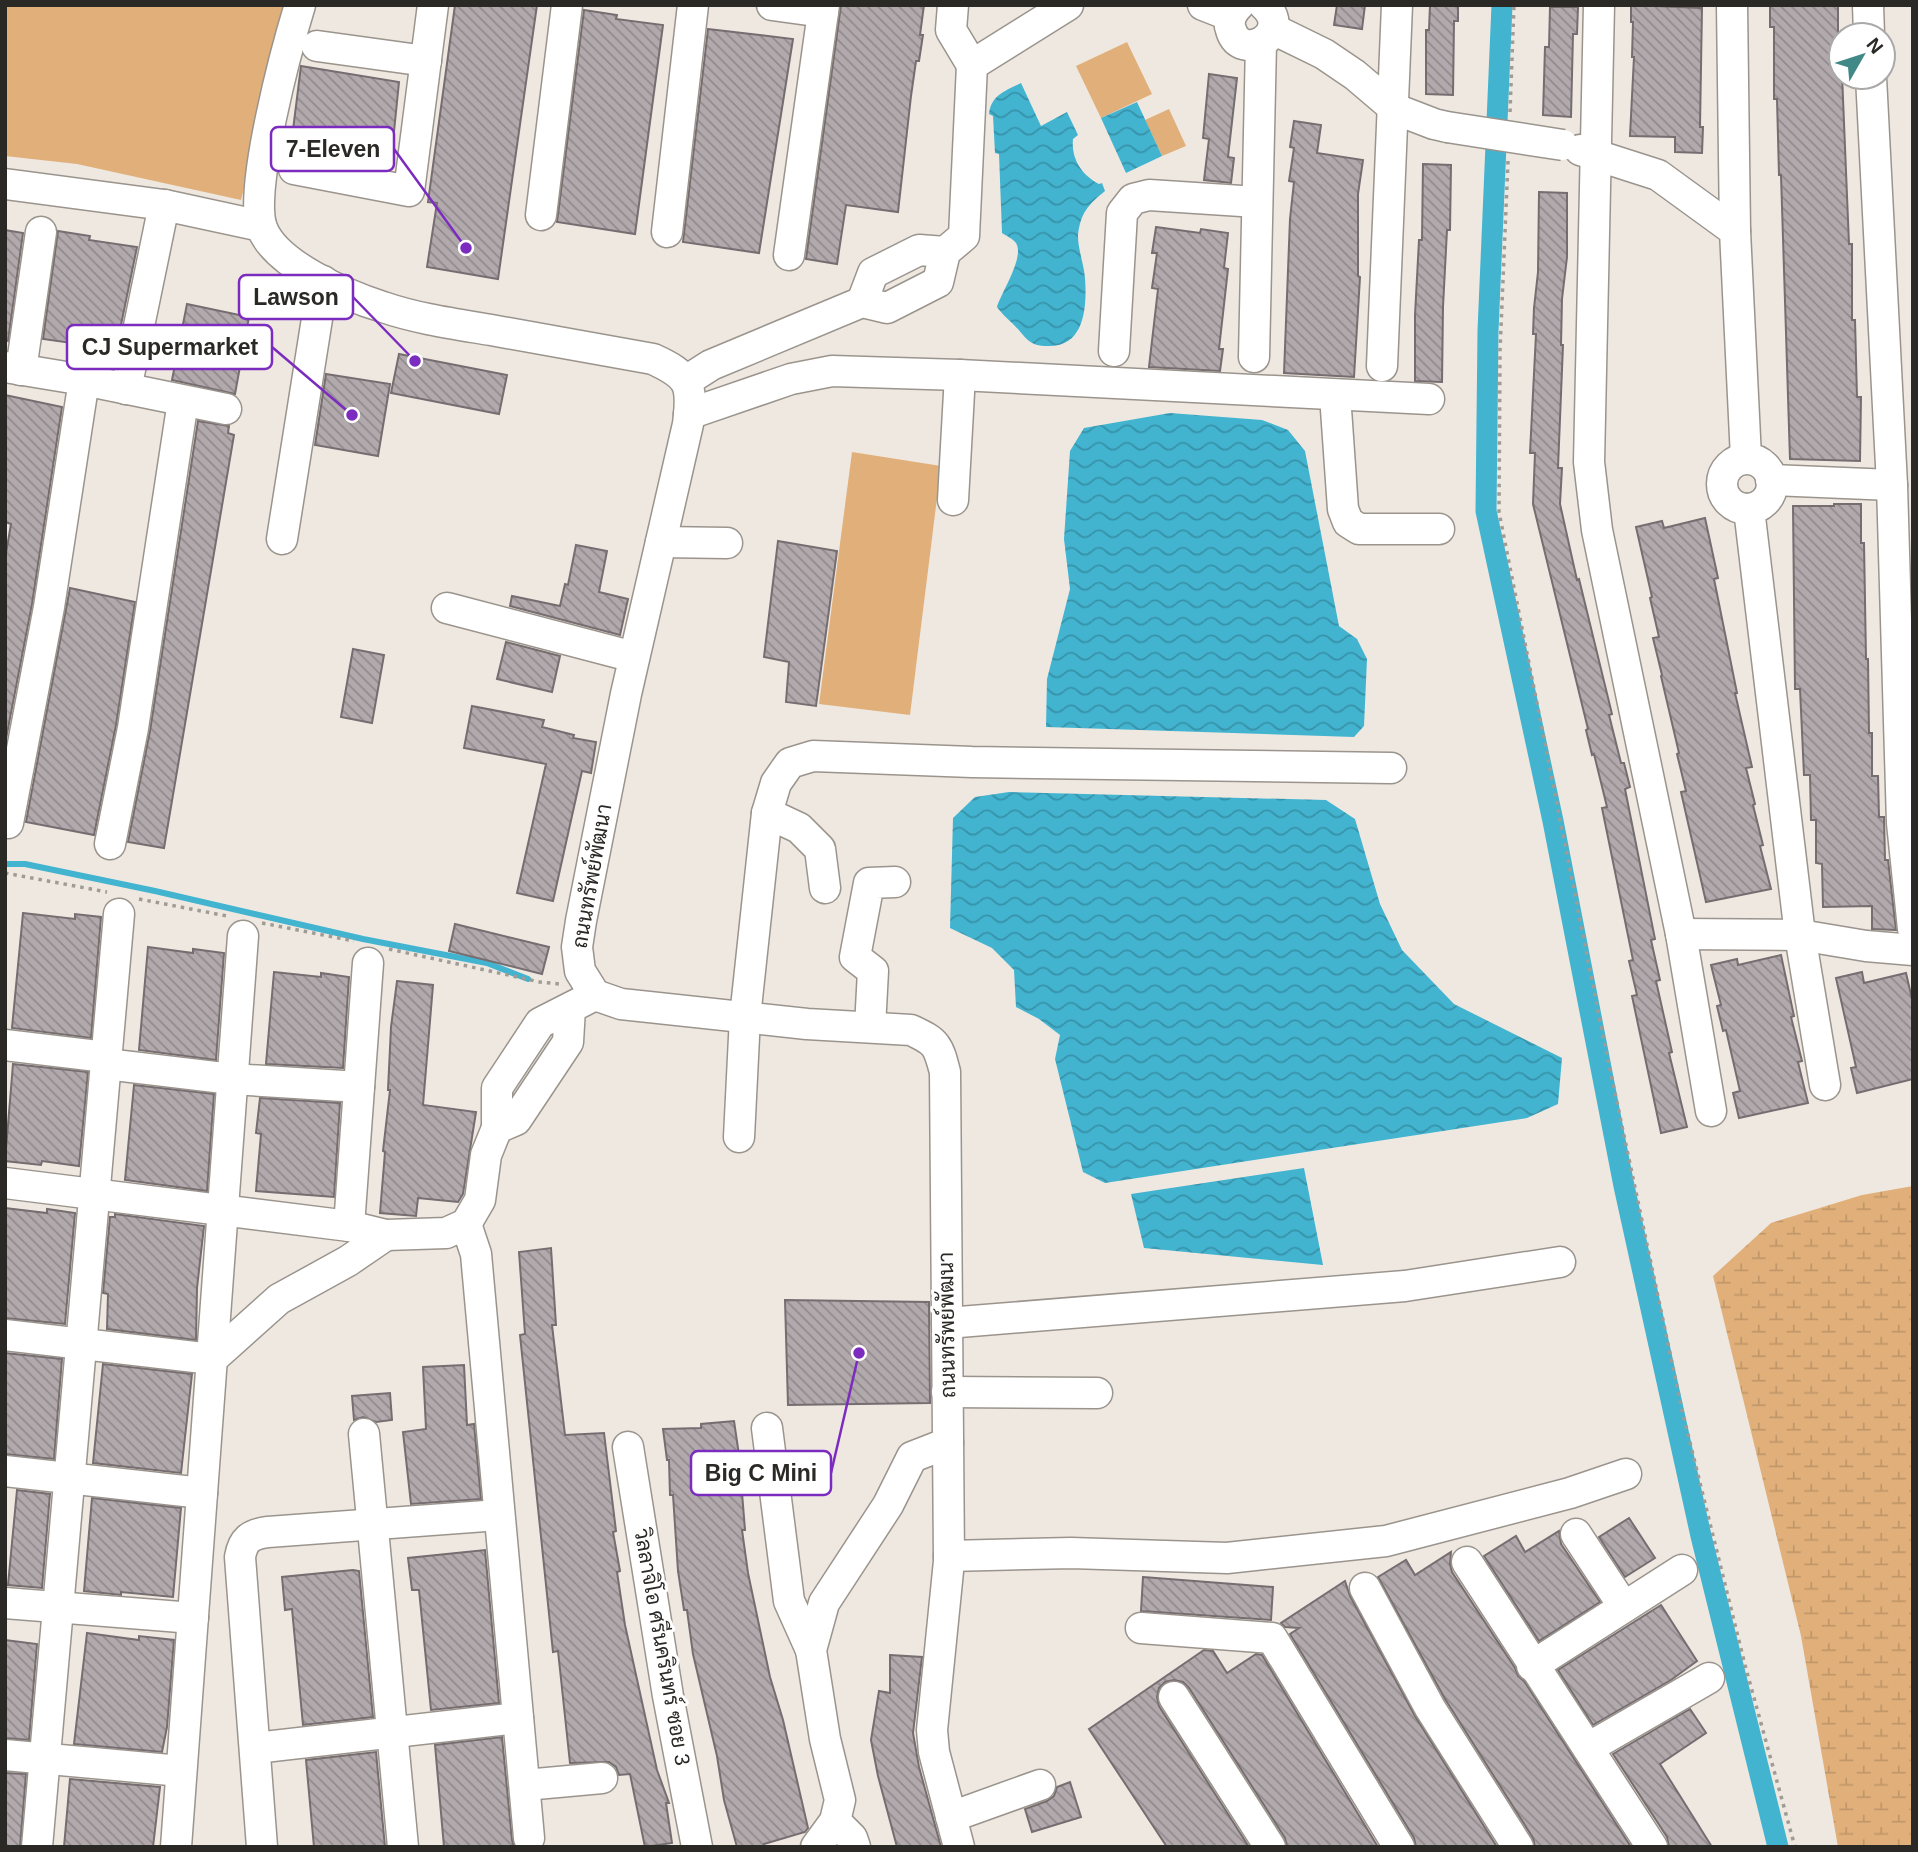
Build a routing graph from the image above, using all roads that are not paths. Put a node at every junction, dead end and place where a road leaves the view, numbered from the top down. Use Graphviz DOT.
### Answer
graph roads {
  1 [pos="300,5"];
  2 [pos="433,5"];
  3 [pos="567,5"];
  4 [pos="693,5"];
  5 [pos="772,5"];
  6 [pos="953,5"];
  7 [pos="1068,5"];
  8 [pos="1203,5"];
  9 [pos="1397,5"];
  10 [pos="1599,5"];
  11 [pos="1732,5"];
  12 [pos="823,9"];
  13 [pos="1235,11"];
  14 [pos="1266,26"];
  15 [pos="317,46"];
  16 [pos="426,61"];
  17 [pos="972,65"];
  18 [pos="1872,91"];
  19 [pos="1395,109"];
  20 [pos="1596,155"];
  21 [pos="294,169"];
  22 [pos="5,184"];
  23 [pos="1257,202"];
  24 [pos="164,205"];
  25 [pos="541,215"];
  26 [pos="261,226"];
  27 [pos="1735,231"];
  28 [pos="41,232"];
  29 [pos="667,232"];
  30 [pos="789,256"];
  31 [pos="323,281"];
  32 [pos="1114,351"];
  33 [pos="1254,356"];
  34 [pos="1382,366"];
  35 [pos="13,368"];
  36 [pos="960,374"];
  37 [pos="83,380"];
  38 [pos="686,381"];
  39 [pos="127,389"];
  40 [pos="1335,395"];
  41 [pos="1429,399"];
  42 [pos="183,401"];
  43 [pos="226,409"];
  44 [pos="689,414"];
  45 [pos="1746,458"];
  46 [pos="1771,480"];
  47 [pos="1892,485"];
  48 [pos="953,500"];
  49 [pos="1749,509"];
  50 [pos="1439,529"];
  51 [pos="282,539"];
  52 [pos="661,542"];
  53 [pos="727,542"];
  54 [pos="447,608"];
  55 [pos="634,657"];
  56 [pos="1391,768"];
  57 [pos="767,813"];
  58 [pos="8,823"];
  59 [pos="110,844"];
  60 [pos="895,882"];
  61 [pos="825,888"];
  62 [pos="124,902"];
  63 [pos="243,925"];
  64 [pos="1913,929"];
  65 [pos="1681,934"];
  66 [pos="1800,935"];
  67 [pos="1913,950"];
  68 [pos="369,951"];
  69 [pos="585,997"];
  70 [pos="745,1017"];
  71 [pos="870,1027"];
  72 [pos="5,1045"];
  73 [pos="106,1060"];
  74 [pos="232,1080"];
  75 [pos="1825,1085"];
  76 [pos="359,1087"];
  77 [pos="1711,1111"];
  78 [pos="739,1137"];
  79 [pos="5,1183"];
  80 [pos="94,1194"];
  81 [pos="223,1210"];
  82 [pos="466,1223"];
  83 [pos="349,1226"];
  84 [pos="386,1235"];
  85 [pos="1560,1262"];
  86 [pos="947,1323"];
  87 [pos="5,1335"];
  88 [pos="82,1343"];
  89 [pos="212,1359"];
  90 [pos="947,1392"];
  91 [pos="1097,1393"];
  92 [pos="767,1428"];
  93 [pos="364,1434"];
  94 [pos="948,1443"];
  95 [pos="628,1447"];
  96 [pos="5,1471"];
  97 [pos="1626,1474"];
  98 [pos="70,1477"];
  99 [pos="202,1493"];
  100 [pos="499,1515"];
  101 [pos="371,1524"];
  102 [pos="1576,1534"];
  103 [pos="949,1556"];
  104 [pos="1467,1562"];
  105 [pos="1682,1570"];
  106 [pos="1365,1588"];
  107 [pos="5,1603"];
  108 [pos="59,1607"];
  109 [pos="1623,1607"];
  110 [pos="193,1618"];
  111 [pos="1141,1628"];
  112 [pos="811,1650"];
  113 [pos="1532,1666"];
  114 [pos="1709,1678"];
  115 [pos="1174,1697"];
  116 [pos="518,1718"];
  117 [pos="392,1731"];
  118 [pos="255,1748"];
  119 [pos="1588,1748"];
  120 [pos="5,1755"];
  121 [pos="45,1760"];
  122 [pos="181,1770"];
  123 [pos="602,1778"];
  124 [pos="524,1785"];
  125 [pos="1040,1785"];
  126 [pos="951,1816"];
  127 [pos="835,1821"];
  128 [pos="530,1838"];
  129 [pos="37,1847"];
  130 [pos="176,1847"];
  131 [pos="262,1847"];
  132 [pos="403,1847"];
  133 [pos="697,1847"];
  134 [pos="816,1847"];
  135 [pos="855,1847"];
  136 [pos="959,1847"];
  137 [pos="1270,1847"];
  138 [pos="1399,1847"];
  139 [pos="1518,1847"];
  140 [pos="1651,1847"];
  1 -- 26 [label="street"];
  2 -- 16 [label="street"];
  3 -- 25 [label="street"];
  4 -- 29 [label="street"];
  5 -- 12 [label="street"];
  6 -- 17 [label="street"];
  7 -- 17 [label="street"];
  8 -- 13 [label="street"];
  9 -- 19 [label="street"];
  10 -- 20 [label="street"];
  11 -- 27 [label="street"];
  12 -- 30 [label="street"];
  13 -- 14 [label="street"];
  14 -- 19 [label="street"];
  14 -- 23 [label="street"];
  15 -- 16 [label="street"];
  16 -- 21 [label="street"];
  17 -- 38 [label="street"];
  18 -- 47 [label="street"];
  19 -- 20 [label="street, bridge"];
  19 -- 34 [label="street"];
  20 -- 27 [label="street"];
  20 -- 65 [label="street"];
  22 -- 24 [label="street"];
  23 -- 32 [label="street"];
  23 -- 33 [label="street"];
  24 -- 26 [label="street"];
  24 -- 39 [label="street"];
  26 -- 31 [label="street"];
  27 -- 45 [label="street"];
  28 -- 35 [label="street"];
  31 -- 38 [label="street"];
  31 -- 51 [label="street"];
  35 -- 37 [label="street"];
  36 -- 40 [label="street"];
  36 -- 44 [label="street"];
  36 -- 48 [label="street"];
  37 -- 39 [label="street"];
  37 -- 58 [label="street"];
  38 -- 44 [label="street, ถนนทรัพย์พัฒนา"];
  39 -- 42 [label="street"];
  40 -- 41 [label="street"];
  40 -- 50 [label="street"];
  42 -- 43 [label="street"];
  42 -- 59 [label="street"];
  44 -- 52 [label="street, ถนนทรัพย์พัฒนา"];
  45 -- 46 [label="street"];
  45 -- 49 [label="street"];
  46 -- 47 [label="street"];
  46 -- 49 [label="street"];
  47 -- 64 [label="street"];
  49 -- 66 [label="street"];
  52 -- 53 [label="street"];
  52 -- 55 [label="street, ถนนทรัพย์พัฒนา"];
  54 -- 55 [label="street"];
  55 -- 69 [label="street, ถนนทรัพย์พัฒนา"];
  56 -- 57 [label="street"];
  57 -- 61 [label="street"];
  57 -- 70 [label="street"];
  60 -- 71 [label="street"];
  62 -- 73 [label="street"];
  63 -- 74 [label="street"];
  65 -- 66 [label="street"];
  65 -- 77 [label="street"];
  66 -- 67 [label="street"];
  66 -- 75 [label="street"];
  68 -- 76 [label="street"];
  69 -- 70 [label="street, ถนนทรัพย์พัฒนา"];
  69 -- 82 [label="street"];
  70 -- 71 [label="street, ถนนทรัพย์พัฒนา"];
  70 -- 78 [label="street"];
  71 -- 86 [label="street, ถนนทรัพย์พัฒนา"];
  72 -- 73 [label="street"];
  73 -- 74 [label="street"];
  73 -- 80 [label="street"];
  74 -- 76 [label="street"];
  74 -- 81 [label="street"];
  76 -- 83 [label="street"];
  79 -- 80 [label="street"];
  80 -- 81 [label="street"];
  80 -- 88 [label="street"];
  81 -- 83 [label="street"];
  81 -- 89 [label="street"];
  82 -- 84 [label="street"];
  82 -- 100 [label="street"];
  83 -- 84 [label="street"];
  84 -- 89 [label="street"];
  85 -- 86 [label="street"];
  86 -- 90 [label="street, ถนนทรัพย์พัฒนา"];
  87 -- 88 [label="street"];
  88 -- 89 [label="street"];
  88 -- 98 [label="street"];
  89 -- 99 [label="street"];
  90 -- 91 [label="street"];
  90 -- 94 [label="street, ถนนทรัพย์พัฒนา"];
  92 -- 112 [label="street"];
  93 -- 101 [label="street"];
  94 -- 103 [label="street, ถนนทรัพย์พัฒนา"];
  94 -- 112 [label="street"];
  95 -- 133 [label="street, วิลลาจิโอ ศรีนครินทร์ ซอย 3"];
  96 -- 98 [label="street"];
  97 -- 103 [label="street"];
  98 -- 99 [label="street"];
  98 -- 108 [label="street"];
  99 -- 110 [label="street"];
  100 -- 101 [label="street"];
  100 -- 116 [label="street"];
  101 -- 117 [label="street"];
  101 -- 118 [label="street"];
  102 -- 109 [label="street"];
  103 -- 126 [label="street, ถนนทรัพย์พัฒนา"];
  104 -- 113 [label="street"];
  105 -- 109 [label="street"];
  106 -- 139 [label="street"];
  107 -- 108 [label="street"];
  108 -- 110 [label="street"];
  108 -- 121 [label="street"];
  109 -- 113 [label="street"];
  110 -- 122 [label="street"];
  111 -- 138 [label="street"];
  112 -- 127 [label="street"];
  113 -- 119 [label="street"];
  114 -- 119 [label="street"];
  115 -- 137 [label="street"];
  116 -- 117 [label="street"];
  116 -- 124 [label="street"];
  117 -- 118 [label="street"];
  117 -- 132 [label="street"];
  118 -- 131 [label="street"];
  119 -- 140 [label="street"];
  120 -- 121 [label="street"];
  121 -- 122 [label="street"];
  121 -- 129 [label="street"];
  122 -- 130 [label="street"];
  123 -- 124 [label="street"];
  124 -- 128 [label="street"];
  125 -- 126 [label="street"];
  126 -- 136 [label="street, ถนนทรัพย์พัฒนา"];
  127 -- 134 [label="street"];
  127 -- 135 [label="street"];
}
